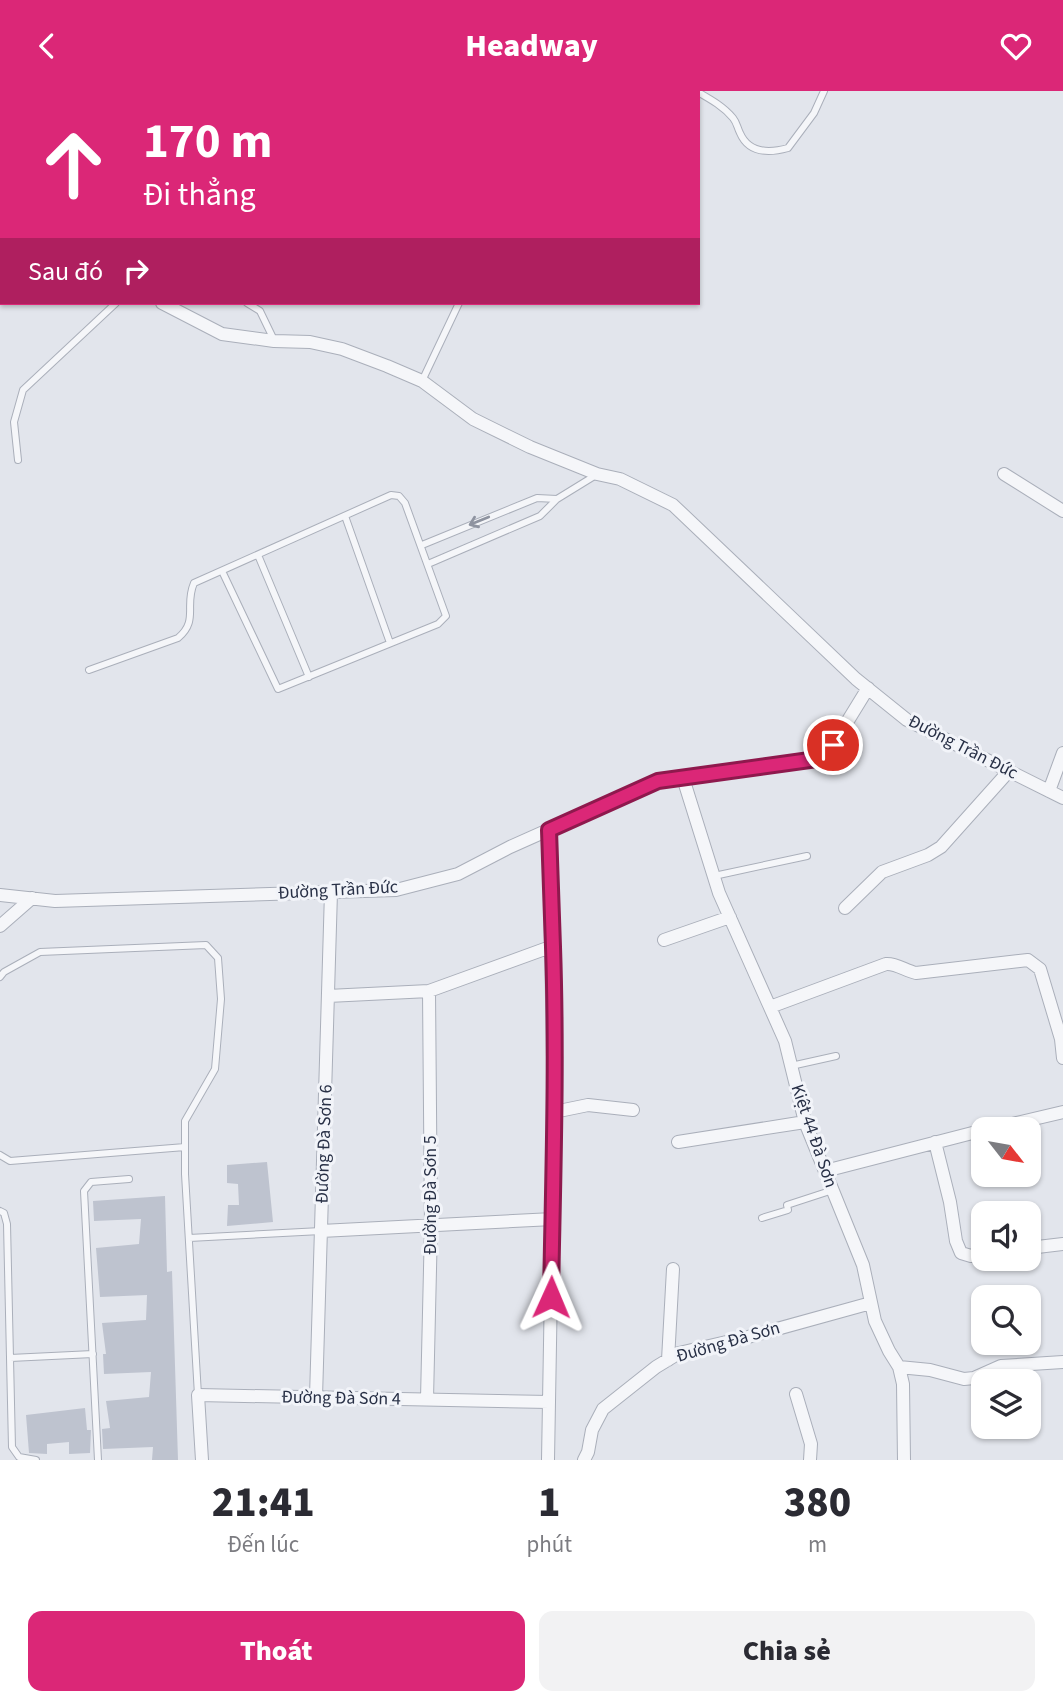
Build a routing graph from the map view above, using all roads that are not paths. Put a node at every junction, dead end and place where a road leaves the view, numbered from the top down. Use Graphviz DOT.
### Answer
graph roads {
  1 [pos="824,91"];
  2 [pos="700,94"];
  3 [pos="114,305"];
  4 [pos="166,305"];
  5 [pos="250,305"];
  6 [pos="458,305"];
  7 [pos="274,341"];
  8 [pos="422,381"];
  9 [pos="18,460"];
  10 [pos="597,474"];
  11 [pos="1004,474"];
  12 [pos="557,499"];
  13 [pos="1063,512"];
  14 [pos="345,516"];
  15 [pos="422,545"];
  16 [pos="258,555"];
  17 [pos="428,564"];
  18 [pos="222,571"];
  19 [pos="390,643"];
  20 [pos="89,670"];
  21 [pos="309,677"];
  22 [pos="868,688"];
  23 [pos="1063,753"];
  24 [pos="1009,771"];
  25 [pos="683,778"];
  26 [pos="1049,791"];
  27 [pos="1063,798"];
  28 [pos="549,830"];
  29 [pos="807,856"];
  30 [pos="714,876"];
  31 [pos="331,892"];
  32 [pos="0,895"];
  33 [pos="32,898"];
  34 [pos="845,908"];
  35 [pos="730,917"];
  36 [pos="0,926"];
  37 [pos="664,940"];
  38 [pos="553,946"];
  39 [pos="0,977"];
  40 [pos="429,991"];
  41 [pos="328,996"];
  42 [pos="770,1007"];
  43 [pos="836,1056"];
  44 [pos="1063,1058"];
  45 [pos="791,1066"];
  46 [pos="632,1109"];
  47 [pos="554,1112"];
  48 [pos="1063,1112"];
  49 [pos="1041,1117"];
  50 [pos="805,1122"];
  51 [pos="971,1133"];
  52 [pos="678,1142"];
  53 [pos="935,1142"];
  54 [pos="185,1147"];
  55 [pos="0,1155"];
  56 [pos="825,1171"];
  57 [pos="129,1179"];
  58 [pos="833,1190"];
  59 [pos="0,1211"];
  60 [pos="762,1218"];
  61 [pos="553,1219"];
  62 [pos="431,1226"];
  63 [pos="321,1231"];
  64 [pos="189,1238"];
  65 [pos="1063,1244"];
  66 [pos="1041,1247"];
  67 [pos="971,1256"];
  68 [pos="673,1269"];
  69 [pos="871,1303"];
  70 [pos="93,1354"];
  71 [pos="10,1358"];
  72 [pos="668,1360"];
  73 [pos="1063,1362"];
  74 [pos="899,1367"];
  75 [pos="796,1394"];
  76 [pos="198,1395"];
  77 [pos="316,1397"];
  78 [pos="427,1399"];
  79 [pos="549,1402"];
  80 [pos="586,1456"];
  81 [pos="36,1460"];
  82 [pos="98,1460"];
  83 [pos="202,1460"];
  84 [pos="548,1460"];
  85 [pos="810,1460"];
  86 [pos="904,1460"];
  1 -- 2 [label="lane"];
  3 -- 9 [label="lane"];
  4 -- 7 [label="street, Đường Trần Đức"];
  5 -- 7 [label="lane"];
  6 -- 8 [label="lane"];
  7 -- 8 [label="street, Đường Trần Đức"];
  8 -- 10 [label="street, Đường Trần Đức"];
  10 -- 12 [label="lane"];
  10 -- 22 [label="street, Đường Trần Đức"];
  11 -- 13 [label="street"];
  12 -- 15 [label="lane, one-way"];
  12 -- 17 [label="lane"];
  14 -- 15 [label="lane"];
  14 -- 16 [label="lane"];
  14 -- 19 [label="lane"];
  15 -- 17 [label="lane"];
  16 -- 18 [label="lane"];
  16 -- 21 [label="lane"];
  17 -- 19 [label="lane"];
  18 -- 20 [label="lane"];
  18 -- 21 [label="lane"];
  19 -- 21 [label="lane"];
  22 -- 24 [label="street, Đường Trần Đức"];
  22 -- 25 [label="street, Đường Trần Đức"];
  23 -- 26 [label="street"];
  24 -- 26 [label="street, Đường Trần Đức"];
  24 -- 34 [label="street"];
  25 -- 28 [label="street, Đường Trần Đức"];
  25 -- 30 [label="street, Kiệt 44 Đà Sơn"];
  26 -- 27 [label="street, Đường Trần Đức"];
  28 -- 31 [label="street, Đường Trần Đức"];
  28 -- 38 [label="street"];
  29 -- 30 [label="lane"];
  30 -- 35 [label="street, Kiệt 44 Đà Sơn"];
  31 -- 33 [label="street, Đường Trần Đức"];
  31 -- 41 [label="street, Đường Đà Sơn 6"];
  32 -- 33 [label="street, Đường Trần Đức"];
  33 -- 36 [label="street"];
  35 -- 37 [label="street"];
  35 -- 42 [label="street, Kiệt 44 Đà Sơn"];
  38 -- 40 [label="street"];
  38 -- 47 [label="street"];
  39 -- 54 [label="lane"];
  40 -- 41 [label="street"];
  40 -- 62 [label="street, Đường Đà Sơn 5"];
  41 -- 63 [label="street, Đường Đà Sơn 6"];
  42 -- 44 [label="street"];
  42 -- 45 [label="street, Kiệt 44 Đà Sơn"];
  43 -- 45 [label="lane"];
  45 -- 50 [label="street, Kiệt 44 Đà Sơn"];
  46 -- 47 [label="street"];
  47 -- 61 [label="street"];
  48 -- 49 [label="street"];
  50 -- 52 [label="street"];
  50 -- 56 [label="street, Kiệt 44 Đà Sơn"];
  51 -- 53 [label="street"];
  53 -- 56 [label="street"];
  53 -- 67 [label="street"];
  54 -- 55 [label="lane"];
  54 -- 64 [label="lane"];
  56 -- 58 [label="street, Kiệt 44 Đà Sơn"];
  57 -- 70 [label="lane"];
  58 -- 60 [label="lane"];
  58 -- 69 [label="street, Kiệt 44 Đà Sơn"];
  59 -- 71 [label="lane"];
  61 -- 62 [label="street"];
  61 -- 79 [label="street"];
  62 -- 63 [label="street"];
  62 -- 78 [label="street, Đường Đà Sơn 5"];
  63 -- 64 [label="lane"];
  63 -- 77 [label="street, Đường Đà Sơn 6"];
  64 -- 76 [label="lane"];
  65 -- 66 [label="street"];
  68 -- 72 [label="street"];
  69 -- 72 [label="street, Đường Đà Sơn"];
  69 -- 74 [label="street, Kiệt 44 Đà Sơn"];
  70 -- 71 [label="lane"];
  70 -- 82 [label="lane"];
  71 -- 81 [label="lane"];
  72 -- 80 [label="street, Đường Đà Sơn"];
  73 -- 74 [label="street"];
  74 -- 86 [label="street, Kiệt 44 Đà Sơn"];
  75 -- 85 [label="street"];
  76 -- 77 [label="street, Đường Đà Sơn 4"];
  76 -- 83 [label="street"];
  77 -- 78 [label="street, Đường Đà Sơn 4"];
  78 -- 79 [label="street, Đường Đà Sơn 4"];
  79 -- 84 [label="street"];
}
